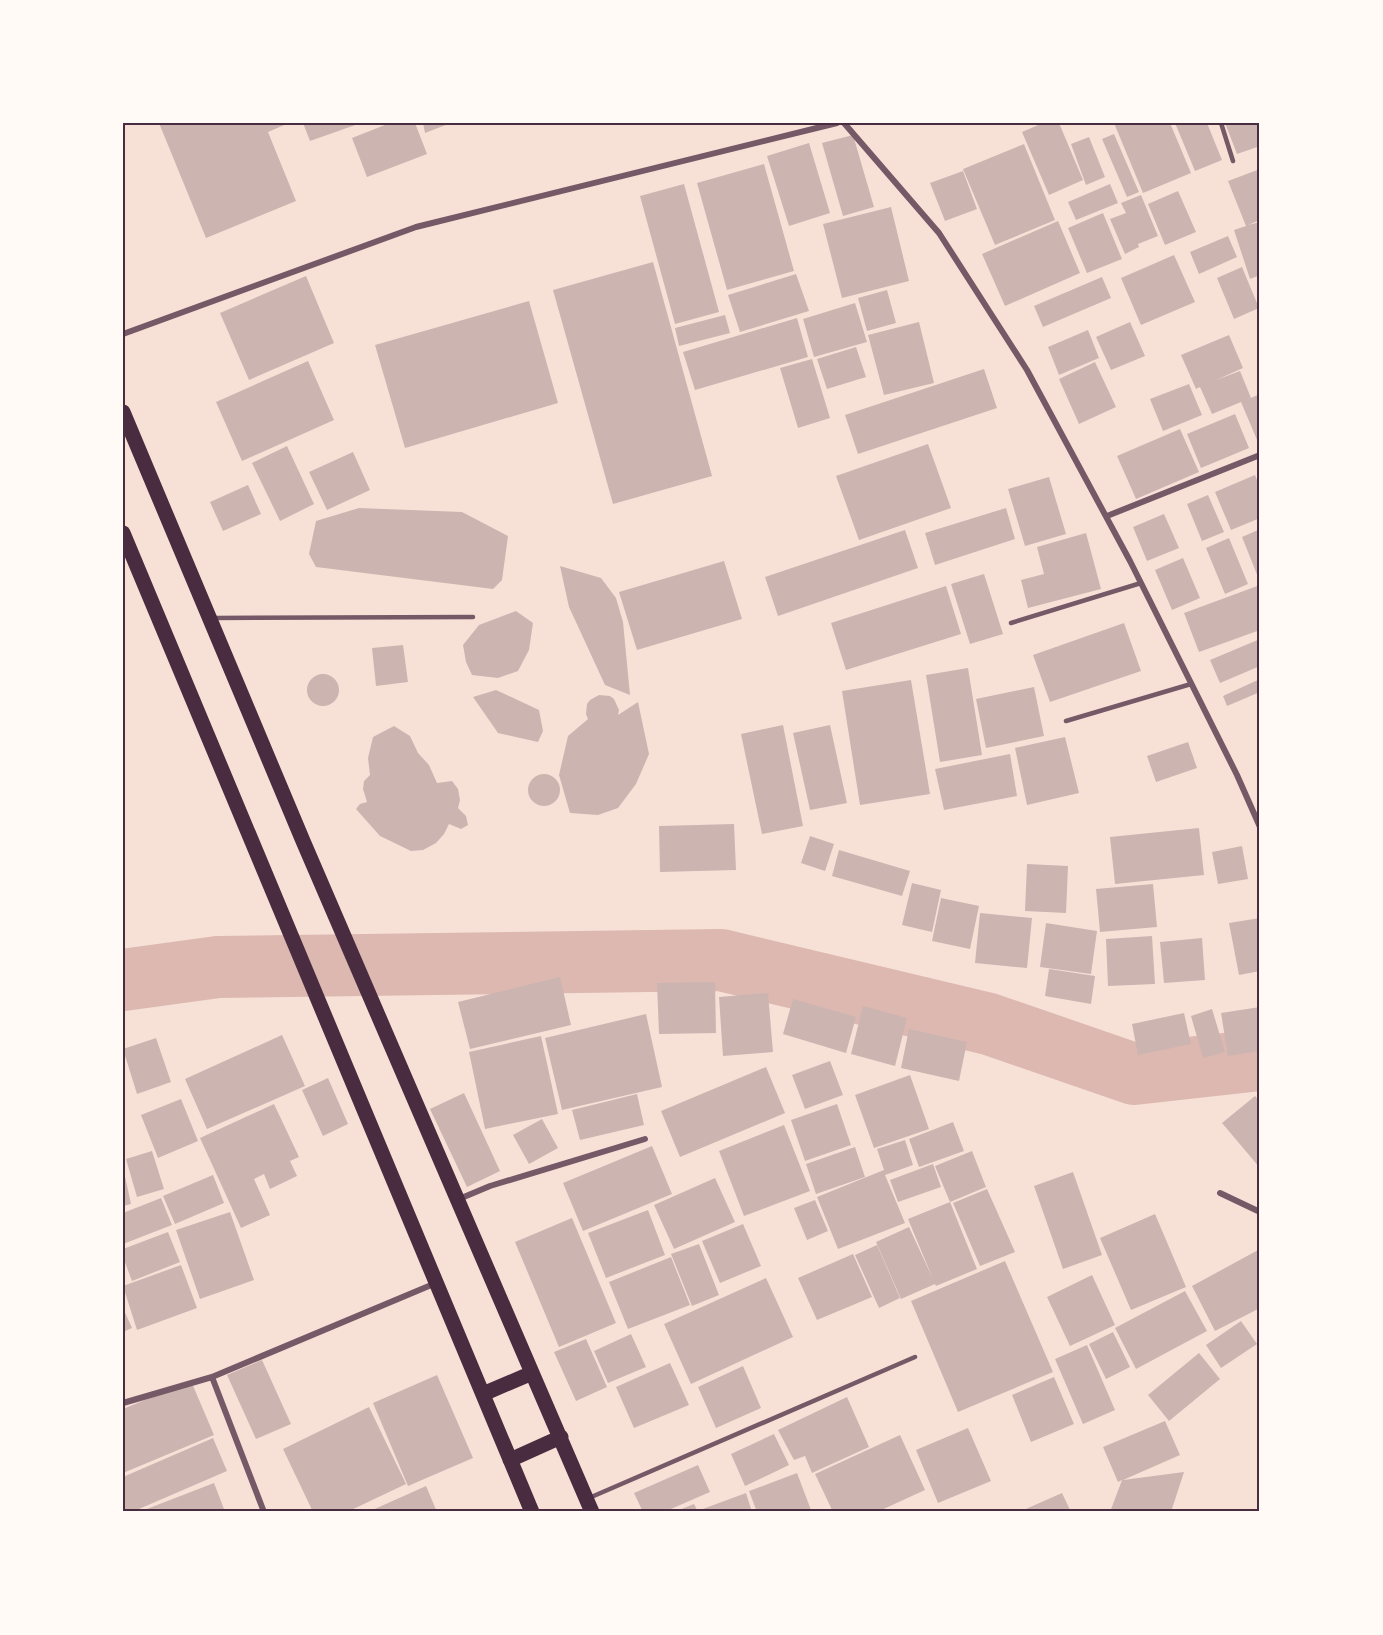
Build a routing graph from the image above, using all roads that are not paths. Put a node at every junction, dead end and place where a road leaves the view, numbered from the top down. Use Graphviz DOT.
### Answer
graph roads {
  1 [pos="837,123"];
  2 [pos="844,123"];
  3 [pos="1221,123"];
  4 [pos="1233,161"];
  5 [pos="123,334"];
  6 [pos="123,412"];
  7 [pos="1260,455"];
  8 [pos="1107,516"];
  9 [pos="123,533"];
  10 [pos="1141,583"];
  11 [pos="473,617"];
  12 [pos="211,618"];
  13 [pos="1011,623"];
  14 [pos="1191,684"];
  15 [pos="1066,721"];
  16 [pos="1260,827"];
  17 [pos="645,1139"];
  18 [pos="1220,1193"];
  19 [pos="458,1199"];
  20 [pos="1260,1212"];
  21 [pos="437,1283"];
  22 [pos="915,1357"];
  23 [pos="532,1373"];
  24 [pos="212,1377"];
  25 [pos="483,1394"];
  26 [pos="123,1402"];
  27 [pos="561,1437"];
  28 [pos="510,1460"];
  29 [pos="590,1506"];
  30 [pos="264,1512"];
  31 [pos="532,1512"];
  1 -- 5 [label="street"];
  2 -- 8 [label="street"];
  3 -- 4 [label="lane"];
  6 -- 12 [label="main road"];
  7 -- 8 [label="street"];
  8 -- 10 [label="street"];
  9 -- 21 [label="main road"];
  10 -- 13 [label="lane"];
  10 -- 14 [label="street"];
  11 -- 12 [label="lane"];
  12 -- 19 [label="main road"];
  14 -- 15 [label="lane"];
  14 -- 16 [label="street"];
  17 -- 19 [label="street"];
  18 -- 20 [label="street"];
  19 -- 23 [label="main road"];
  21 -- 24 [label="street"];
  21 -- 25 [label="main road"];
  22 -- 29 [label="lane"];
  23 -- 25 [label="main road"];
  23 -- 27 [label="main road"];
  24 -- 26 [label="street"];
  24 -- 30 [label="street"];
  25 -- 28 [label="main road"];
  27 -- 28 [label="main road"];
  27 -- 29 [label="main road"];
  28 -- 31 [label="main road"];
}
